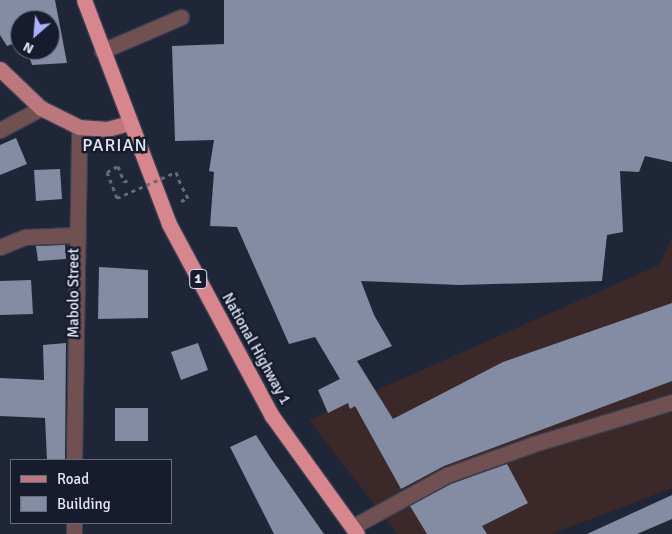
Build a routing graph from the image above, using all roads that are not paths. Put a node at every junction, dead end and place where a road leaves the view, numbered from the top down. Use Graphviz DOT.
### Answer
graph roads {
  1 [pos="84,0"];
  2 [pos="181,16"];
  3 [pos="102,51"];
  4 [pos="0,69"];
  5 [pos="41,108"];
  6 [pos="129,123"];
  7 [pos="79,127"];
  8 [pos="0,130"];
  9 [pos="75,236"];
  10 [pos="0,247"];
  11 [pos="672,402"];
  12 [pos="74,459"];
  13 [pos="355,530"];
  1 -- 3 [label="highway, National Highway 1 / 1"];
  2 -- 3 [label="street"];
  3 -- 6 [label="highway, National Highway 1 / 1"];
  4 -- 5 [label="main road"];
  5 -- 7 [label="main road"];
  5 -- 8 [label="street"];
  6 -- 7 [label="main road"];
  6 -- 13 [label="highway, National Highway 1 / 1"];
  7 -- 9 [label="street, Mabolo Street"];
  9 -- 10 [label="street"];
  9 -- 12 [label="street, Mabolo Street"];
  11 -- 13 [label="street"];
}
